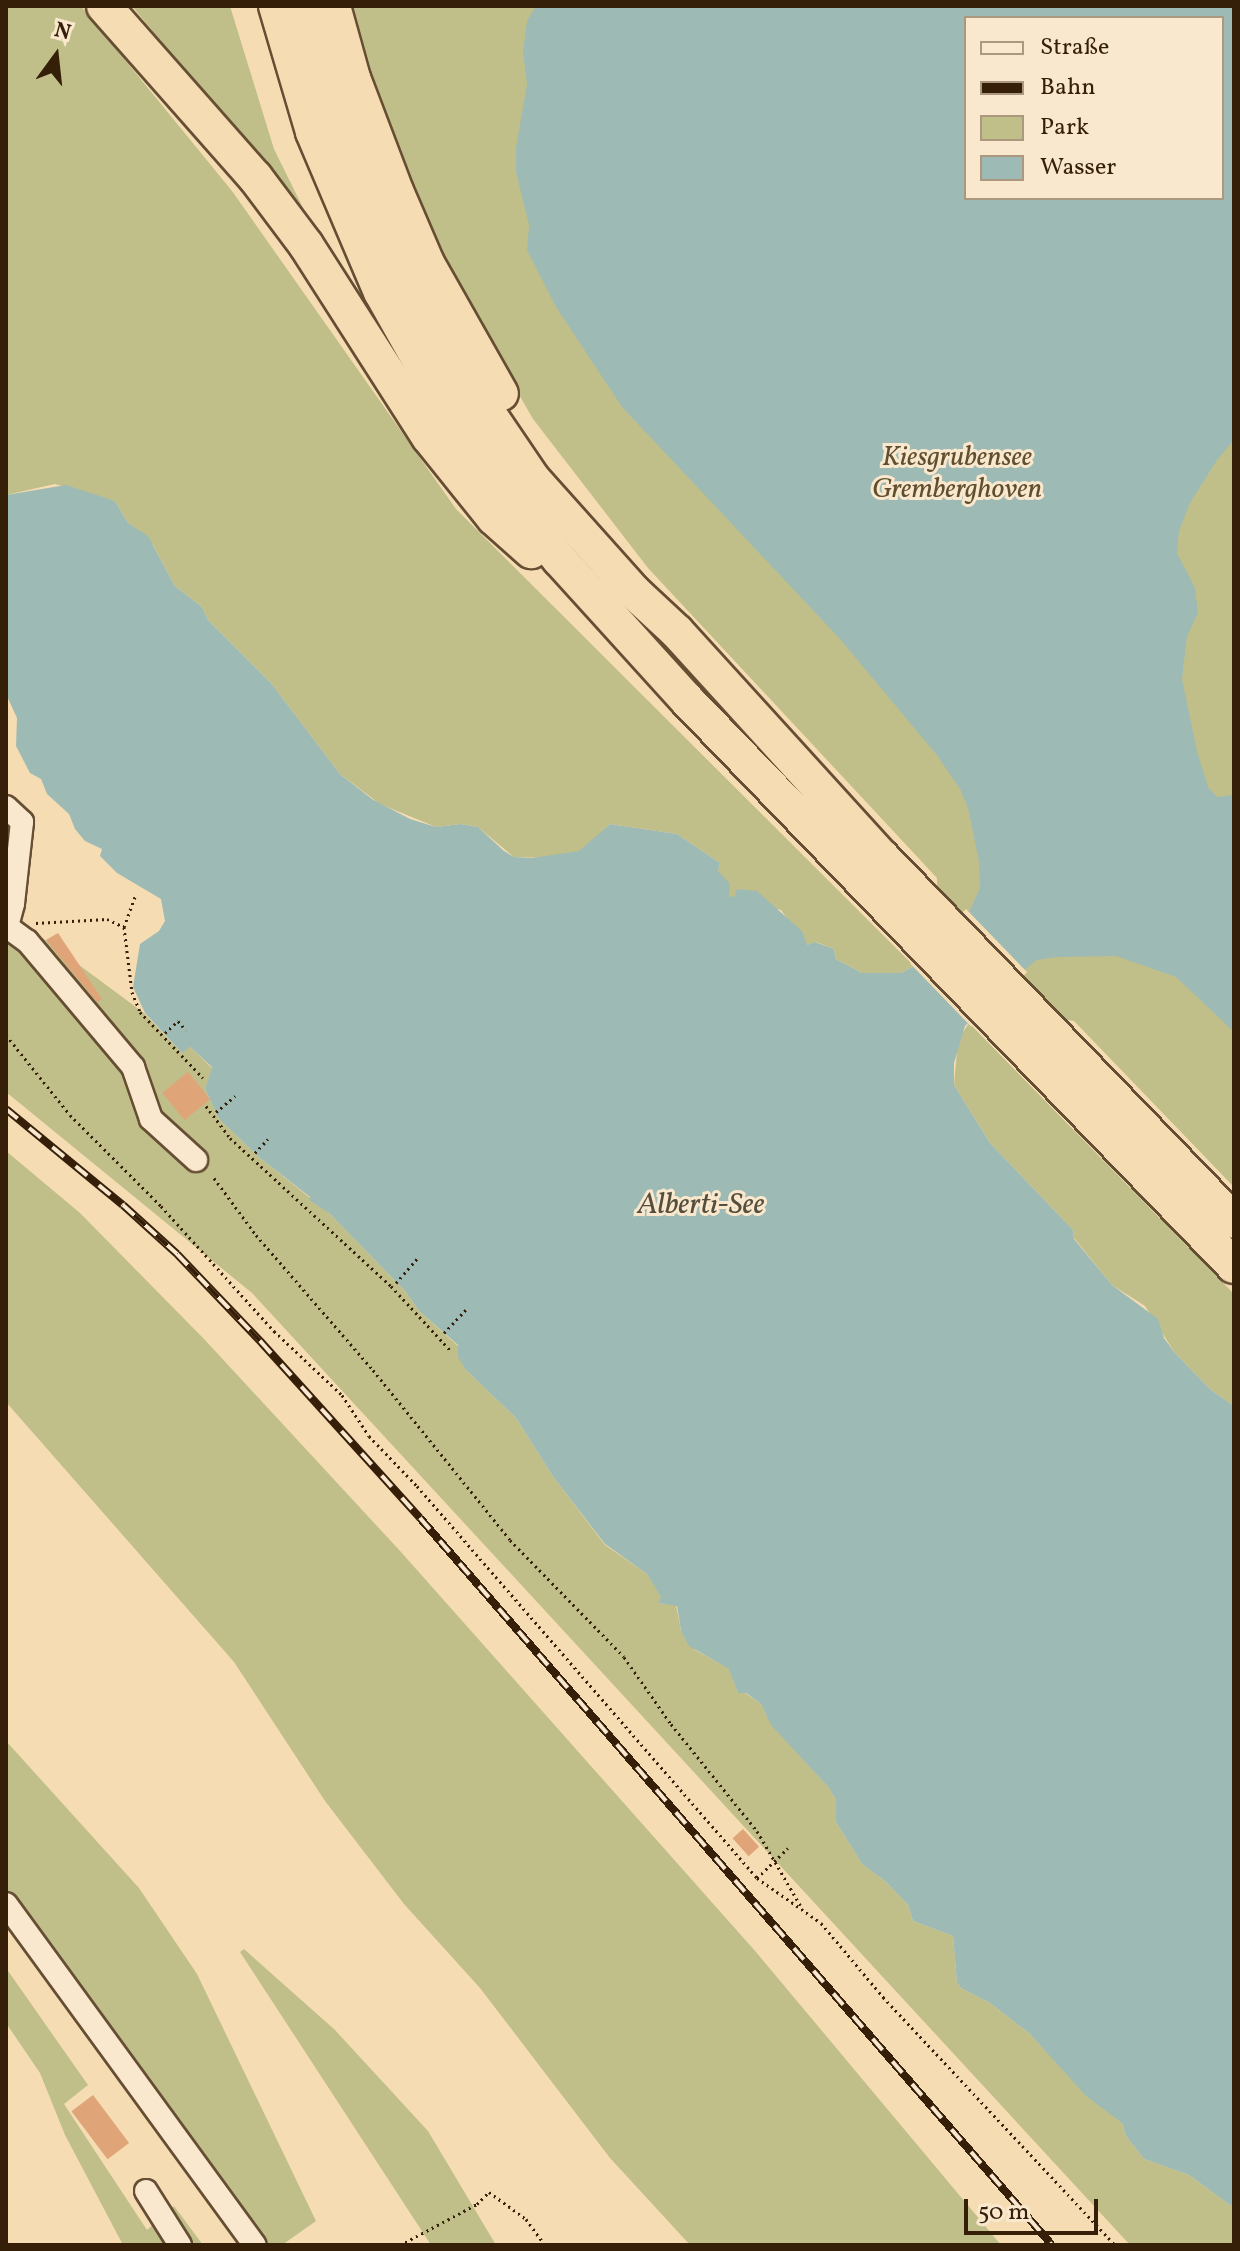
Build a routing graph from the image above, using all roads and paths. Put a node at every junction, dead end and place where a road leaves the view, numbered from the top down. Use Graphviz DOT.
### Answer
graph roads {
  1 [pos="104,6"];
  2 [pos="276,6"];
  3 [pos="307,6"];
  4 [pos="333,6"];
  5 [pos="677,632"];
  6 [pos="641,650"];
  7 [pos="6,807"];
  8 [pos="135,896"];
  9 [pos="915,912"];
  10 [pos="6,926"];
  11 [pos="124,927"];
  12 [pos="1019,1020"];
  13 [pos="186,1030"];
  14 [pos="165,1033"];
  15 [pos="6,1035"];
  16 [pos="203,1078"];
  17 [pos="235,1096"];
  18 [pos="206,1106"];
  19 [pos="216,1112"];
  20 [pos="268,1139"];
  21 [pos="255,1153"];
  22 [pos="196,1160"];
  23 [pos="214,1178"];
  24 [pos="1234,1221"];
  25 [pos="417,1259"];
  26 [pos="1234,1266"];
  27 [pos="396,1283"];
  28 [pos="468,1307"];
  29 [pos="444,1333"];
  30 [pos="451,1351"];
  31 [pos="788,1848"];
  32 [pos="773,1862"];
  33 [pos="757,1878"];
  34 [pos="6,1904"];
  35 [pos="803,1909"];
  36 [pos="146,2191"];
  37 [pos="180,2245"];
  38 [pos="255,2245"];
  39 [pos="400,2245"];
  40 [pos="545,2245"];
  41 [pos="1115,2245"];
  1 -- 6 [label="highway"];
  2 -- 6 [label="highway"];
  3 -- 5 [label="highway"];
  4 -- 5 [label="highway"];
  5 -- 9 [label="highway"];
  6 -- 9 [label="highway"];
  7 -- 10 [label="lane"];
  8 -- 11 [label="path"];
  9 -- 12 [label="highway"];
  10 -- 11 [label="path"];
  10 -- 22 [label="lane"];
  11 -- 16 [label="path"];
  12 -- 24 [label="highway"];
  12 -- 26 [label="highway"];
  13 -- 14 [label="path"];
  15 -- 33 [label="path"];
  17 -- 19 [label="path"];
  18 -- 30 [label="path"];
  20 -- 21 [label="path"];
  23 -- 32 [label="path"];
  25 -- 27 [label="path"];
  28 -- 29 [label="path"];
  31 -- 32 [label="path"];
  32 -- 33 [label="path"];
  32 -- 35 [label="path"];
  33 -- 35 [label="path"];
  34 -- 38 [label="lane"];
  35 -- 41 [label="path"];
  36 -- 37 [label="lane"];
  39 -- 40 [label="path"];
}
